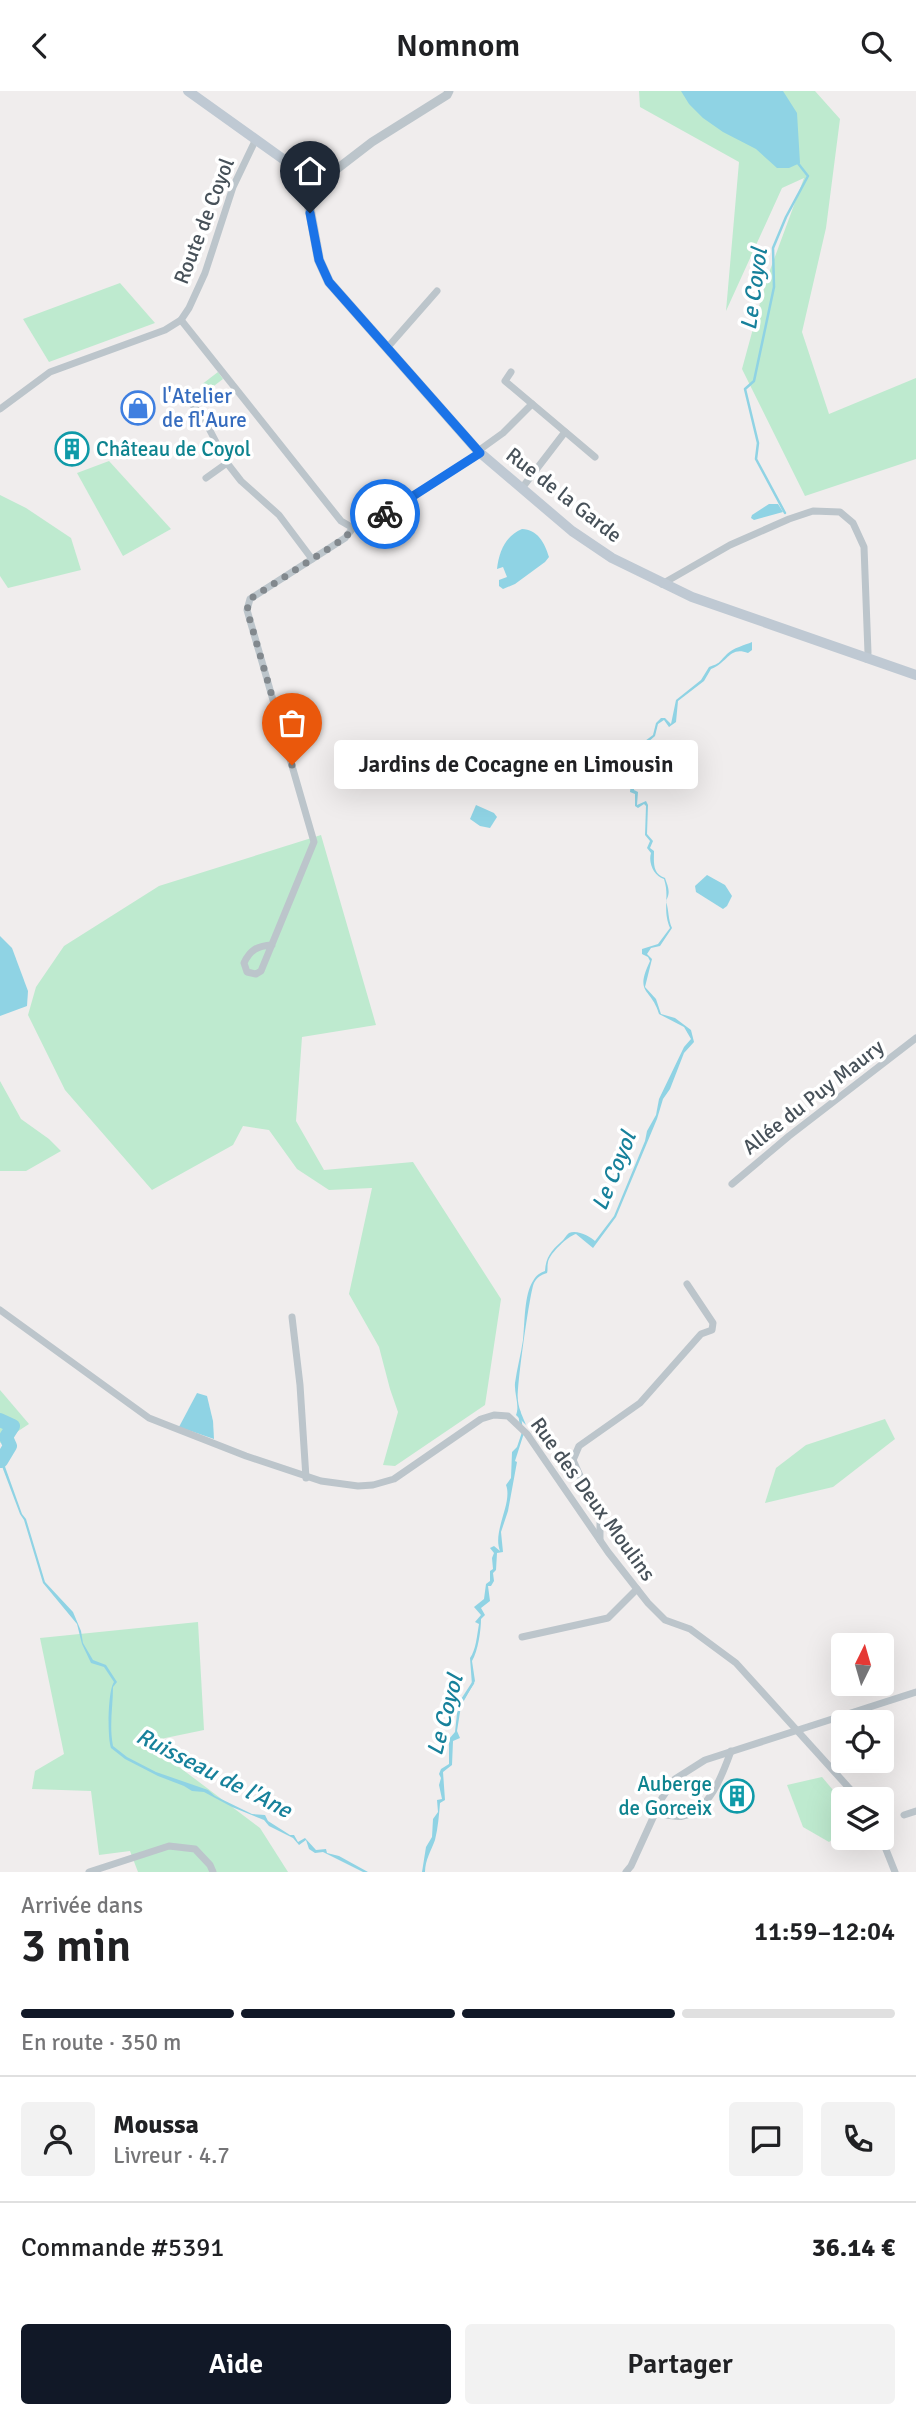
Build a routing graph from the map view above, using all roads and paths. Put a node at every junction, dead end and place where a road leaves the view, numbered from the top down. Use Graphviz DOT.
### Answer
graph roads {
  1 [pos="188,91"];
  2 [pos="449,91"];
  3 [pos="256,139"];
  4 [pos="306,189"];
  5 [pos="437,291"];
  6 [pos="181,320"];
  7 [pos="387,348"];
  8 [pos="511,372"];
  9 [pos="189,400"];
  10 [pos="532,404"];
  11 [pos="0,409"];
  12 [pos="565,432"];
  13 [pos="479,452"];
  14 [pos="595,457"];
  15 [pos="227,463"];
  16 [pos="206,478"];
  17 [pos="522,488"];
  18 [pos="353,528"];
  19 [pos="312,559"];
  20 [pos="662,584"];
  21 [pos="866,659"];
  22 [pos="916,675"];
  23 [pos="272,945"];
  24 [pos="916,1038"];
  25 [pos="732,1184"];
  26 [pos="687,1285"];
  27 [pos="0,1310"];
  28 [pos="292,1317"];
  29 [pos="306,1478"];
  30 [pos="600,1540"];
  31 [pos="637,1589"];
  32 [pos="522,1637"];
  33 [pos="916,1692"];
  34 [pos="797,1729"];
  35 [pos="731,1751"];
  36 [pos="848,1787"];
  37 [pos="916,1811"];
  38 [pos="655,1813"];
  39 [pos="904,1815"];
  40 [pos="886,1850"];
  41 [pos="89,1872"];
  42 [pos="213,1872"];
  43 [pos="626,1872"];
  44 [pos="895,1872"];
  1 -- 3 [label="main road, Rue de la Garde"];
  2 -- 4 [label="street"];
  3 -- 4 [label="main road, Rue de la Garde"];
  3 -- 6 [label="street, Route de Coyol"];
  4 -- 7 [label="main road, Rue de la Garde"];
  5 -- 7 [label="street"];
  6 -- 11 [label="street"];
  6 -- 18 [label="street"];
  7 -- 13 [label="main road, Rue de la Garde"];
  8 -- 10 [label="street"];
  9 -- 15 [label="street"];
  10 -- 12 [label="street"];
  10 -- 13 [label="street"];
  12 -- 14 [label="street"];
  12 -- 17 [label="street"];
  13 -- 17 [label="main road, Rue de la Garde"];
  13 -- 18 [label="street"];
  15 -- 16 [label="street"];
  15 -- 19 [label="street"];
  17 -- 20 [label="main road, Rue de la Garde"];
  18 -- 19 [label="street"];
  19 -- 23 [label="street"];
  20 -- 21 [label="main road, Rue de la Garde"];
  20 -- 21 [label="street"];
  21 -- 22 [label="main road, Rue de la Garde"];
  23 -- 23 [label="street"];
  24 -- 25 [label="street, Allée du Puy Maury"];
  26 -- 30 [label="street"];
  27 -- 29 [label="street, Rue des Deux Moulins"];
  28 -- 29 [label="street"];
  29 -- 30 [label="street, Rue des Deux Moulins"];
  30 -- 31 [label="street, Rue des Deux Moulins"];
  31 -- 32 [label="street"];
  31 -- 34 [label="street, Rue des Deux Moulins"];
  33 -- 34 [label="street"];
  34 -- 35 [label="street"];
  34 -- 36 [label="street, Rue des Deux Moulins"];
  35 -- 38 [label="street"];
  35 -- 38 [label="street"];
  37 -- 39 [label="street"];
  38 -- 43 [label="street"];
  40 -- 44 [label="street"];
  41 -- 42 [label="street"];
}
